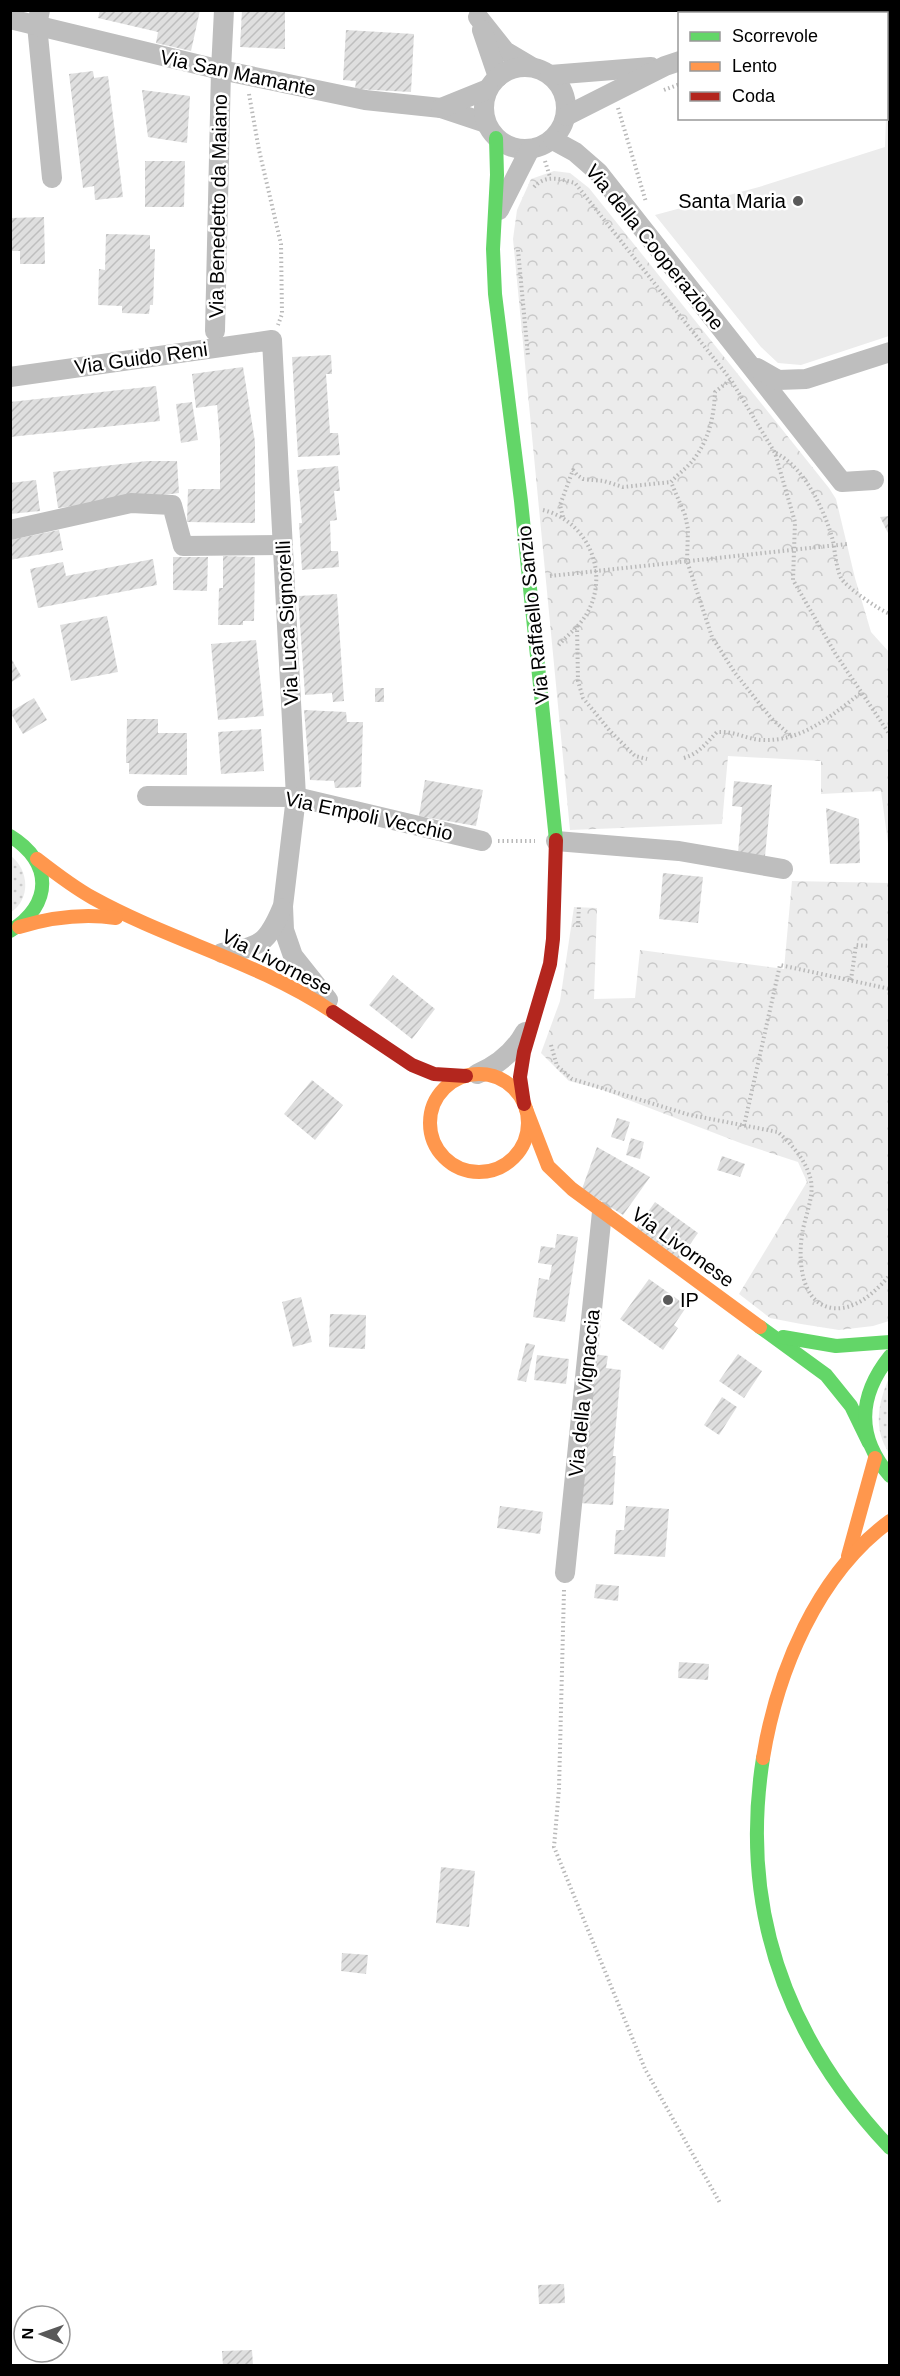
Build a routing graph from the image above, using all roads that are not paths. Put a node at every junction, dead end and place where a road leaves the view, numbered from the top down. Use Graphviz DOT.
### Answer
graph roads {
  1 [pos="224,10"];
  2 [pos="477,14"];
  3 [pos="39,18"];
  4 [pos="10,19"];
  5 [pos="672,64"];
  6 [pos="221,70"];
  7 [pos="541,71"];
  8 [pos="493,83"];
  9 [pos="441,108"];
  10 [pos="566,116"];
  11 [pos="491,130"];
  12 [pos="553,140"];
  13 [pos="530,149"];
  14 [pos="52,178"];
  15 [pos="495,218"];
  16 [pos="215,331"];
  17 [pos="272,340"];
  18 [pos="890,352"];
  19 [pos="750,364"];
  20 [pos="10,377"];
  21 [pos="874,480"];
  22 [pos="10,530"];
  23 [pos="283,545"];
  24 [pos="147,796"];
  25 [pos="296,796"];
  26 [pos="10,825"];
  27 [pos="15,837"];
  28 [pos="482,841"];
  29 [pos="555,841"];
  30 [pos="37,859"];
  31 [pos="783,869"];
  32 [pos="283,906"];
  33 [pos="137,921"];
  34 [pos="15,929"];
  35 [pos="221,953"];
  36 [pos="536,1011"];
  37 [pos="350,1023"];
  38 [pos="390,1052"];
  39 [pos="472,1075"];
  40 [pos="413,1079"];
  41 [pos="422,1093"];
  42 [pos="525,1107"];
  43 [pos="430,1126"];
  44 [pos="490,1171"];
  45 [pos="511,1173"];
  46 [pos="543,1178"];
  47 [pos="572,1189"];
  48 [pos="602,1212"];
  49 [pos="771,1335"];
  50 [pos="890,1342"];
  51 [pos="890,1356"];
  52 [pos="869,1443"];
  53 [pos="875,1458"];
  54 [pos="890,1476"];
  55 [pos="890,1521"];
  56 [pos="848,1558"];
  57 [pos="565,1573"];
  58 [pos="890,2148"];
  1 -- 6 [label="street, Via Benedetto da Maiano"];
  2 -- 7 [label="street"];
  2 -- 8 [label="street"];
  3 -- 4 [label="street, Via San Mamante"];
  3 -- 6 [label="street, Via San Mamante"];
  3 -- 14 [label="street"];
  5 -- 7 [label="street"];
  5 -- 10 [label="street"];
  6 -- 9 [label="street, Via San Mamante"];
  6 -- 16 [label="street, Via Benedetto da Maiano"];
  7 -- 8 [label="street"];
  7 -- 10 [label="street"];
  8 -- 9 [label="street, Via San Mamante"];
  8 -- 11 [label="street"];
  9 -- 11 [label="street, Via San Mamante"];
  10 -- 12 [label="street"];
  11 -- 13 [label="street"];
  11 -- 15 [label="main road, Via Raffaello Sanzio"];
  12 -- 13 [label="street"];
  12 -- 19 [label="street, Via della Cooperazione"];
  13 -- 15 [label="street, Via Raffaello Sanzio"];
  15 -- 29 [label="main road, Via Raffaello Sanzio"];
  17 -- 20 [label="street, Via Guido Reni"];
  17 -- 23 [label="street, Via Luca Signorelli"];
  18 -- 19 [label="street, Via della Cooperazione"];
  19 -- 21 [label="street, Via della Cooperazione"];
  22 -- 23 [label="street"];
  23 -- 25 [label="street, Via Luca Signorelli"];
  24 -- 25 [label="street, Via Empoli Vecchio"];
  25 -- 28 [label="street, Via Empoli Vecchio"];
  25 -- 32 [label="street, Via Luca Signorelli"];
  26 -- 27 [label="main road, Via Livornese"];
  27 -- 30 [label="main road, Via Livornese"];
  29 -- 31 [label="street"];
  29 -- 36 [label="main road, Via Raffaello Sanzio"];
  30 -- 33 [label="main road, Via Livornese"];
  30 -- 34 [label="main road, Via Livornese"];
  32 -- 35 [label="street"];
  32 -- 37 [label="street"];
  33 -- 34 [label="main road, Via Livornese"];
  33 -- 35 [label="main road, Via Livornese"];
  35 -- 37 [label="main road, Via Livornese"];
  36 -- 39 [label="street, Via Raffaello Sanzio"];
  36 -- 42 [label="main road, Via Raffaello Sanzio"];
  37 -- 38 [label="main road, Via Livornese"];
  38 -- 39 [label="main road, Via Livornese"];
  38 -- 40 [label="main road, Via Livornese"];
  39 -- 42 [label="main road, Via Livornese"];
  39 -- 43 [label="main road"];
  41 -- 43 [label="main road"];
  42 -- 44 [label="main road"];
  42 -- 47 [label="main road, Via Livornese"];
  43 -- 44 [label="main road"];
  44 -- 45 [label="main road"];
  46 -- 47 [label="main road, Via Livornese"];
  47 -- 48 [label="main road, Via Livornese"];
  48 -- 49 [label="main road, Via Livornese"];
  48 -- 57 [label="street, Via della Vignaccia"];
  49 -- 50 [label="main road, Via Livornese"];
  49 -- 52 [label="main road, Via Livornese"];
  51 -- 52 [label="main road, Via Livornese"];
  52 -- 53 [label="main road, Via Livornese"];
  53 -- 54 [label="main road, Via Livornese"];
  53 -- 56 [label="main road"];
  55 -- 56 [label="main road"];
  56 -- 58 [label="main road"];
}
